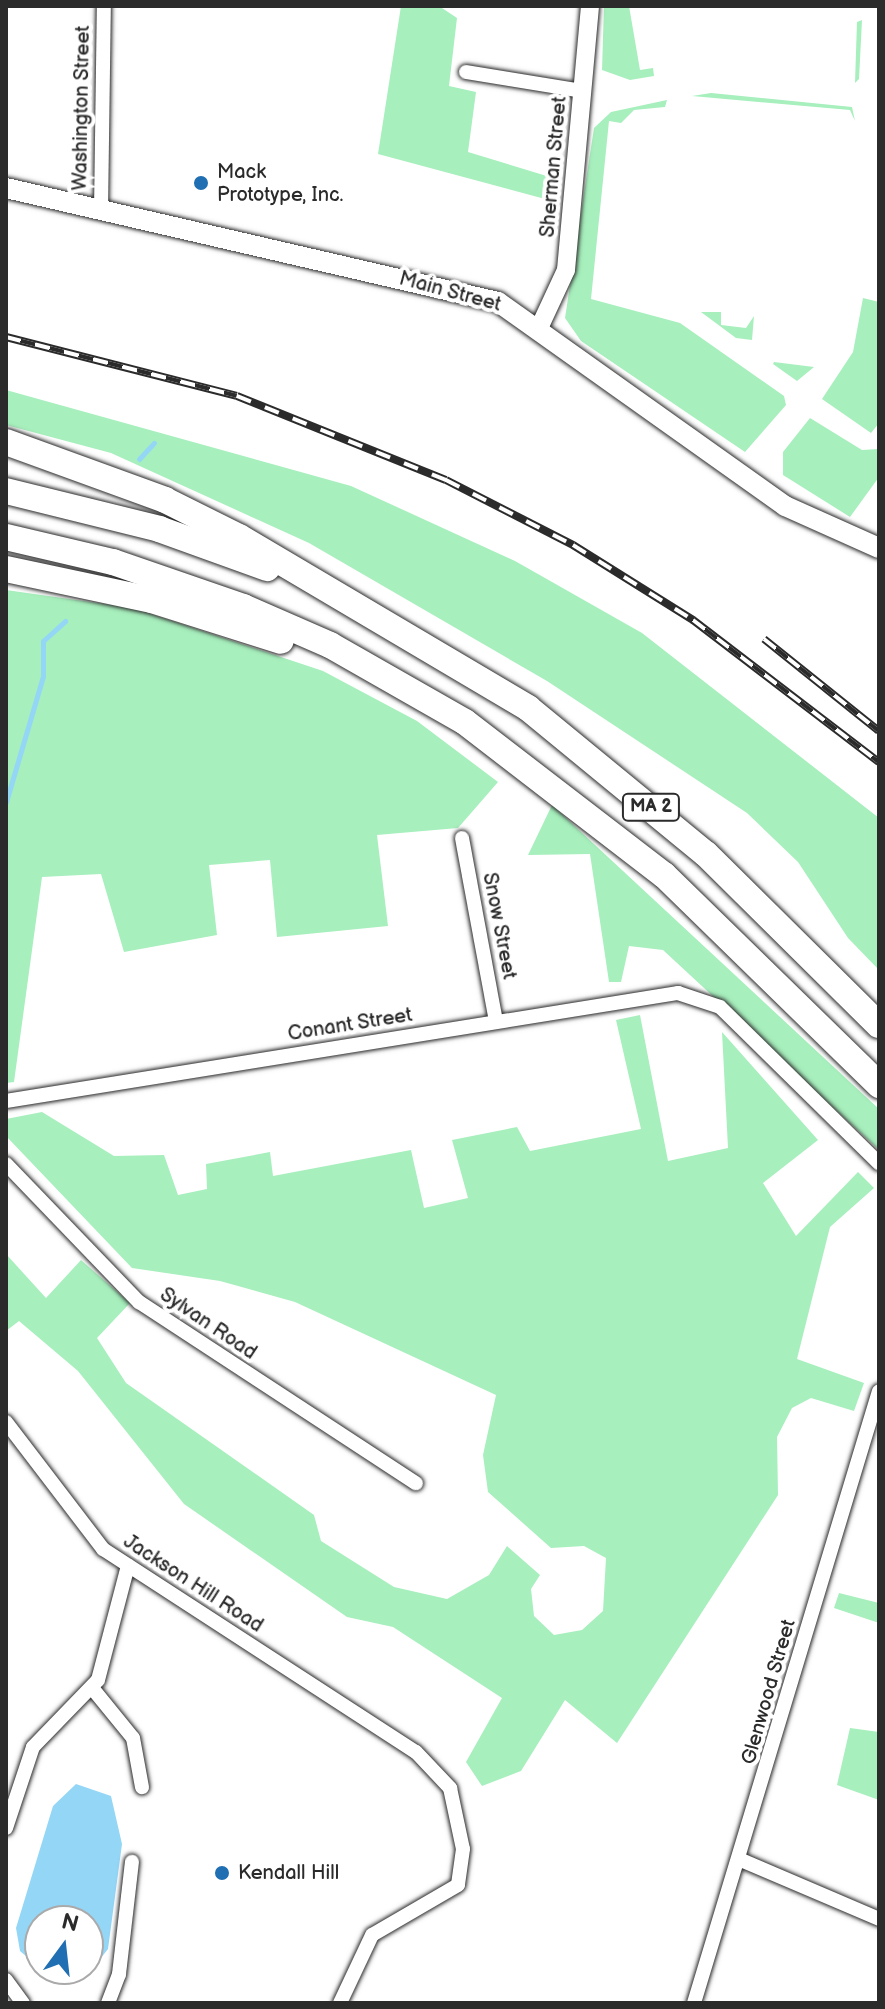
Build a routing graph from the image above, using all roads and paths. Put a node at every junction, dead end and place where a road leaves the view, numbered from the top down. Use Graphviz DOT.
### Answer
graph roads {
  1 [pos="104,6"];
  2 [pos="590,6"];
  3 [pos="466,72"];
  4 [pos="582,91"];
  5 [pos="6,188"];
  6 [pos="101,211"];
  7 [pos="540,326"];
  8 [pos="6,442"];
  9 [pos="6,491"];
  10 [pos="6,537"];
  11 [pos="879,548"];
  12 [pos="6,569"];
  13 [pos="394,627"];
  14 [pos="452,715"];
  15 [pos="462,838"];
  16 [pos="496,1021"];
  17 [pos="879,1025"];
  18 [pos="879,1085"];
  19 [pos="6,1101"];
  20 [pos="879,1163"];
  21 [pos="6,1164"];
  22 [pos="879,1391"];
  23 [pos="6,1422"];
  24 [pos="416,1483"];
  25 [pos="128,1566"];
  26 [pos="93,1689"];
  27 [pos="142,1787"];
  28 [pos="6,1828"];
  29 [pos="741,1860"];
  30 [pos="132,1862"];
  31 [pos="879,1919"];
  32 [pos="6,1980"];
  33 [pos="23,2003"];
  34 [pos="108,2003"];
  35 [pos="340,2003"];
  36 [pos="694,2003"];
  1 -- 6 [label="street, Washington Street"];
  2 -- 4 [label="street, Sherman Street"];
  3 -- 4 [label="street"];
  4 -- 7 [label="street, Sherman Street"];
  5 -- 6 [label="main road, Main Street"];
  6 -- 7 [label="main road, Main Street"];
  7 -- 11 [label="main road, Main Street"];
  8 -- 13 [label="highway"];
  9 -- 13 [label="highway, MA 2"];
  10 -- 14 [label="highway, MA 2"];
  12 -- 14 [label="highway"];
  13 -- 17 [label="highway, MA 2"];
  14 -- 18 [label="highway, MA 2"];
  15 -- 16 [label="street, Snow Street"];
  16 -- 19 [label="street, Conant Street"];
  16 -- 20 [label="street, Conant Street"];
  21 -- 24 [label="street, Sylvan Road"];
  22 -- 29 [label="street, Glenwood Street"];
  23 -- 25 [label="street, Jackson Hill Road"];
  25 -- 26 [label="street"];
  25 -- 35 [label="street, Jackson Hill Road"];
  26 -- 27 [label="street"];
  26 -- 28 [label="street"];
  29 -- 31 [label="street"];
  29 -- 36 [label="street, Glenwood Street"];
  30 -- 34 [label="street"];
  32 -- 33 [label="street"];
}
